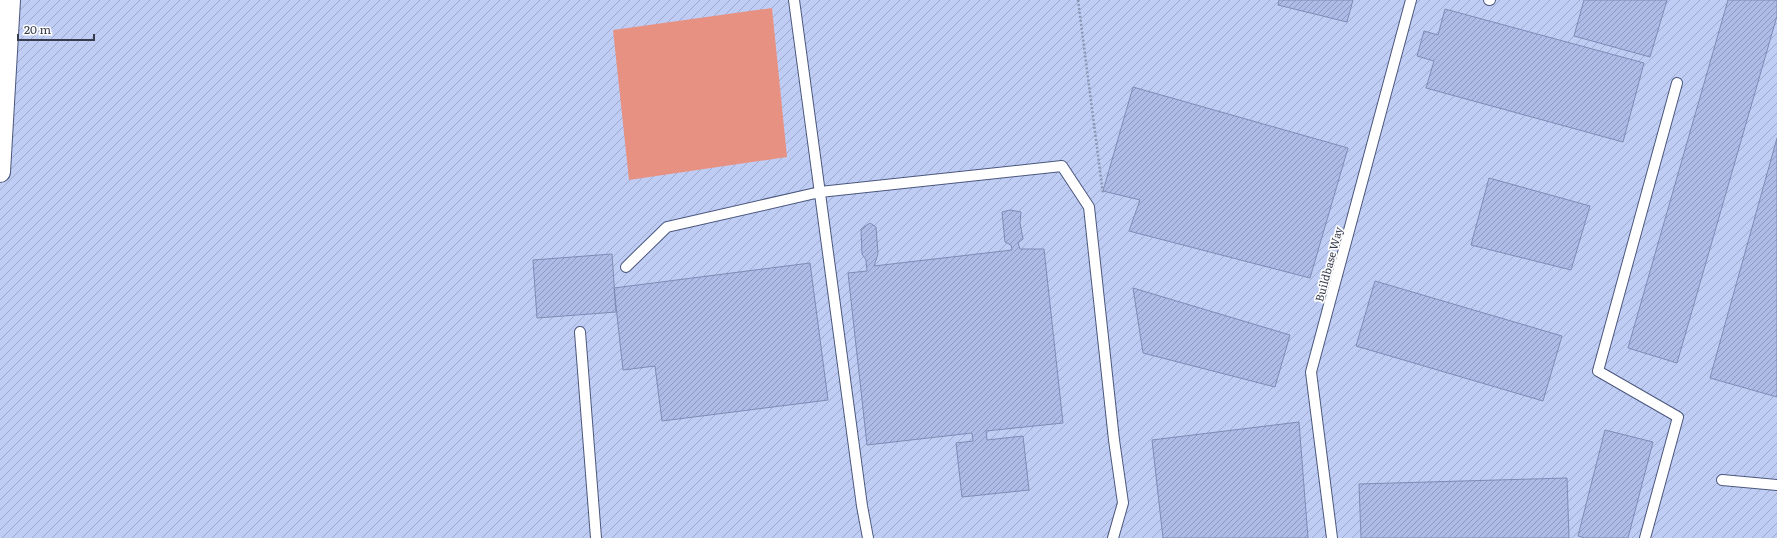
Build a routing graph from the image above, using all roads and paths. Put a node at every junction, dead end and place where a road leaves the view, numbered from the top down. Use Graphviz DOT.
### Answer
graph roads {
  1 [pos="10,0"];
  2 [pos="794,0"];
  3 [pos="1411,0"];
  4 [pos="1677,83"];
  5 [pos="0,172"];
  6 [pos="820,192"];
  7 [pos="626,267"];
  8 [pos="580,332"];
  9 [pos="1722,480"];
  10 [pos="1777,485"];
  11 [pos="596,538"];
  12 [pos="868,538"];
  13 [pos="1113,538"];
  14 [pos="1332,538"];
  15 [pos="1645,538"];
  1 -- 5 [label="street"];
  2 -- 6 [label="lane"];
  3 -- 14 [label="lane, Buildbase Way"];
  4 -- 15 [label="lane"];
  6 -- 7 [label="lane"];
  6 -- 12 [label="lane"];
  6 -- 13 [label="lane"];
  8 -- 11 [label="lane"];
  9 -- 10 [label="lane"];
}
